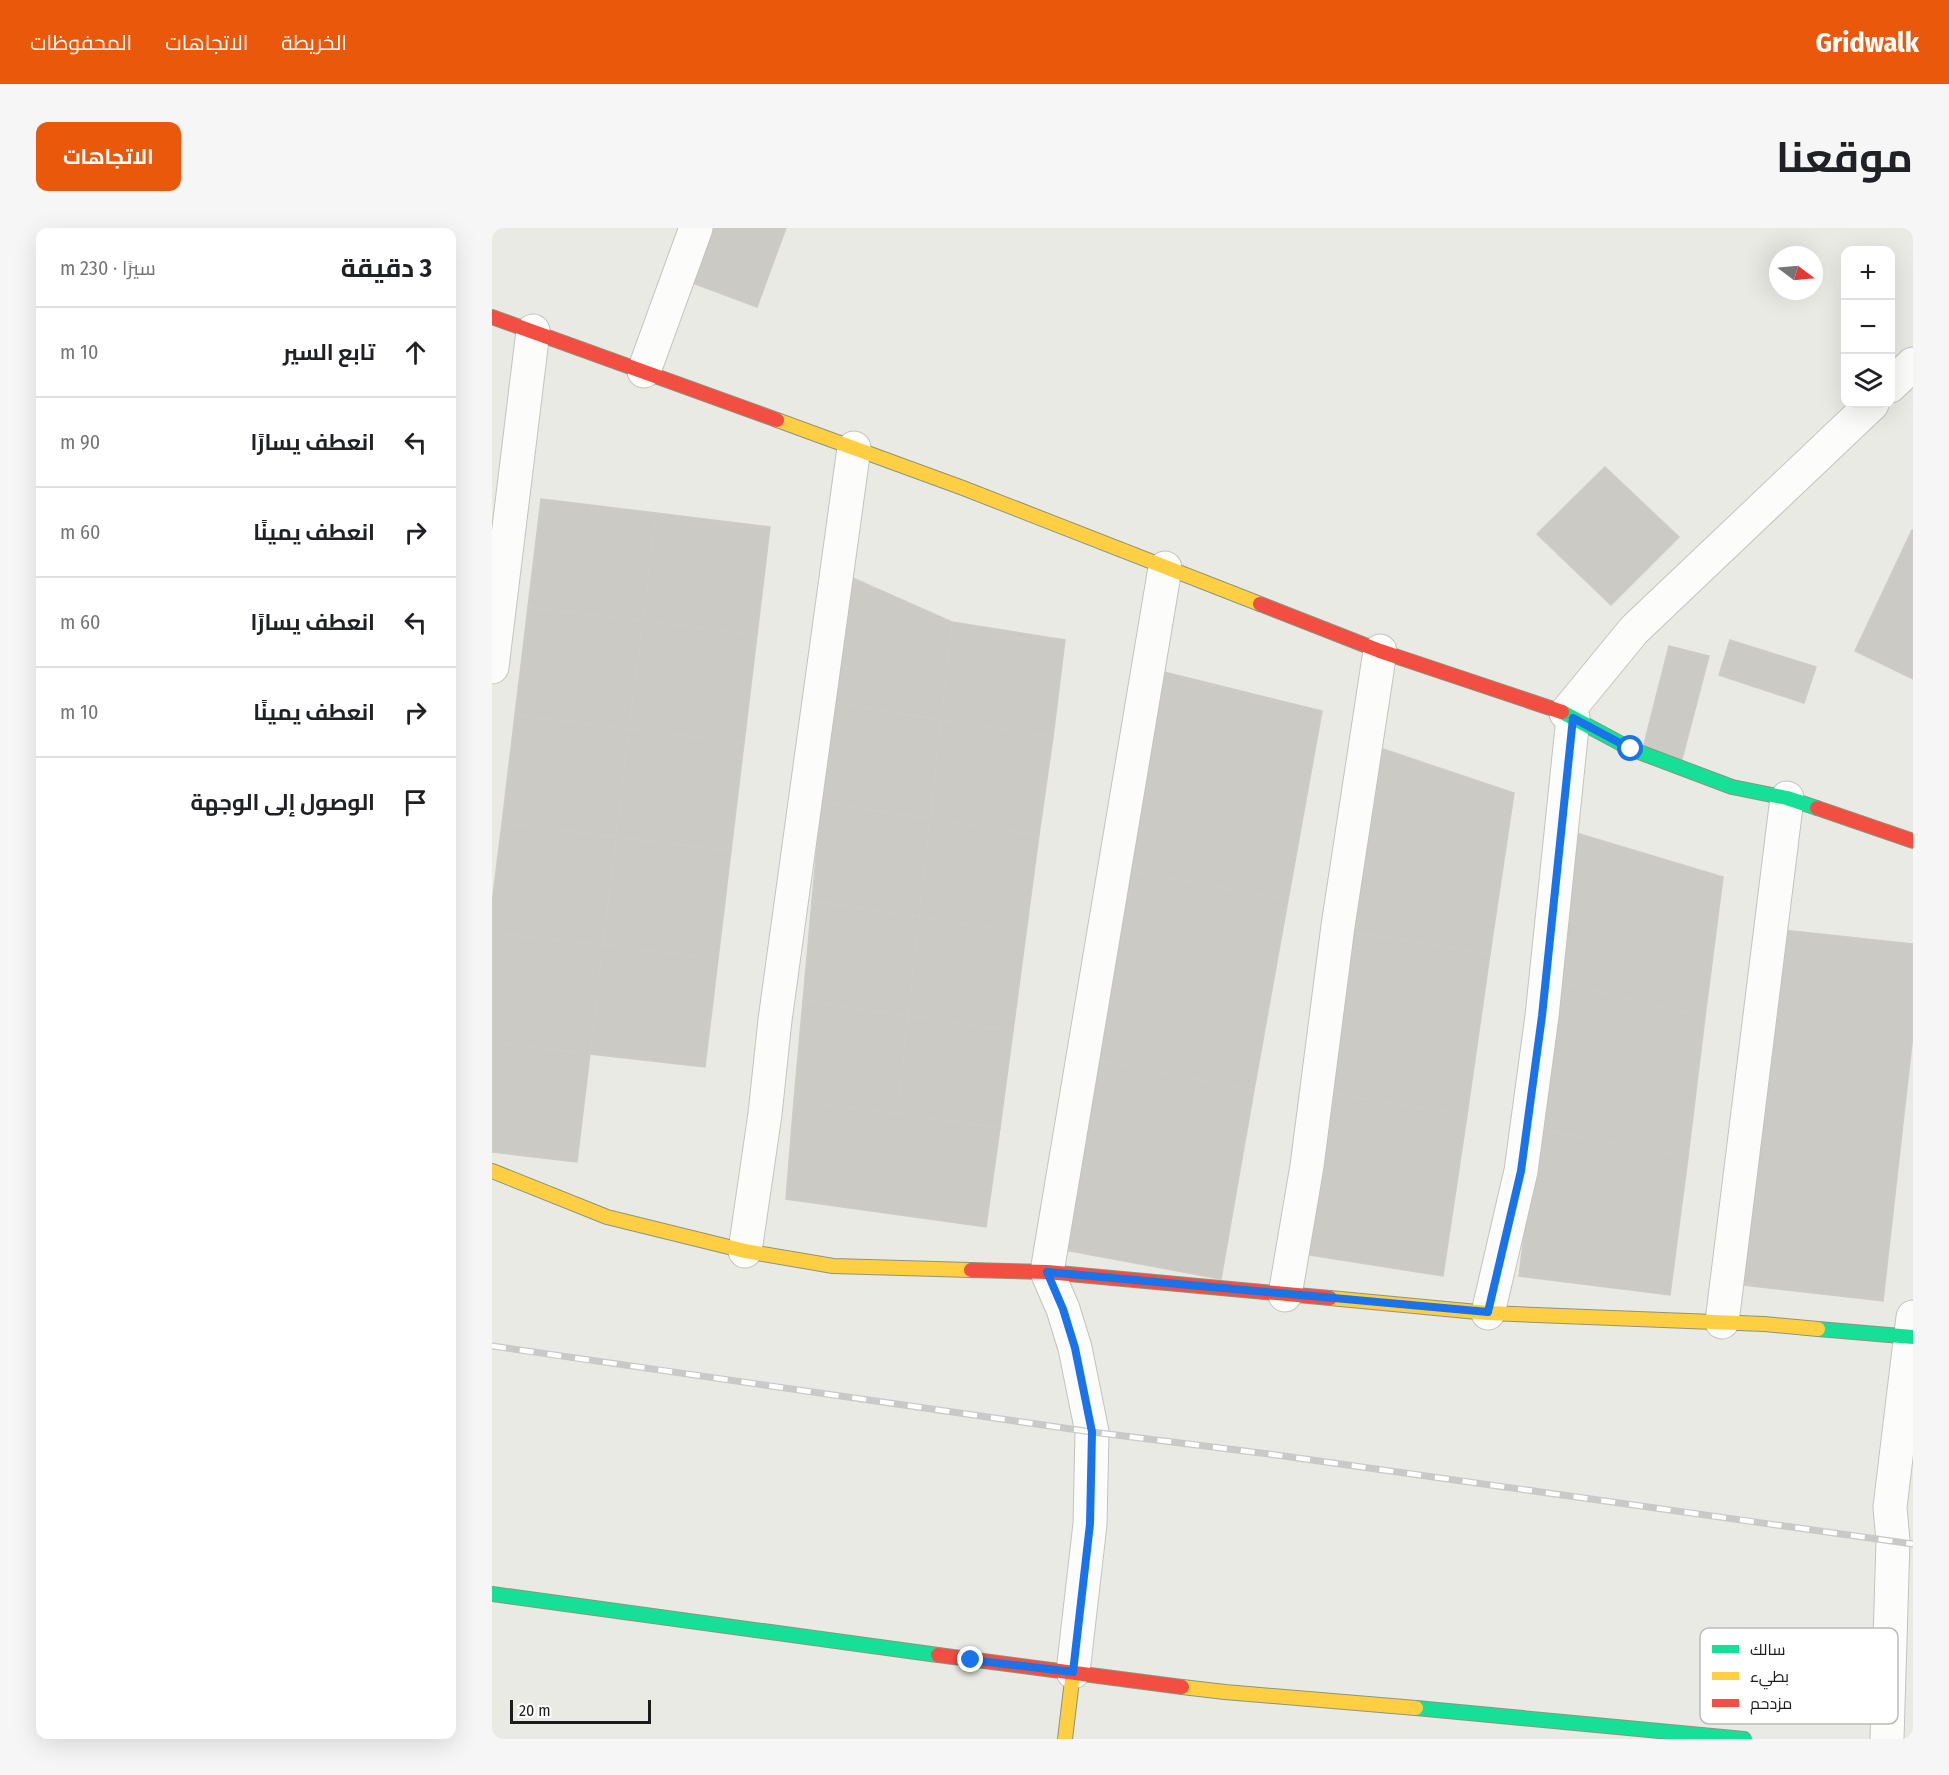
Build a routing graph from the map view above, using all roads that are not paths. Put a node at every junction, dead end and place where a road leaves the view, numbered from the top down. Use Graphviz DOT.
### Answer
graph roads {
  1 [pos="696,228"];
  2 [pos="492,317"];
  3 [pos="533,331"];
  4 [pos="1913,364"];
  5 [pos="644,371"];
  6 [pos="1895,381"];
  7 [pos="1868,408"];
  8 [pos="854,448"];
  9 [pos="1165,568"];
  10 [pos="1380,651"];
  11 [pos="492,668"];
  12 [pos="1569,716"];
  13 [pos="1786,798"];
  14 [pos="1913,841"];
  15 [pos="492,1171"];
  16 [pos="745,1251"];
  17 [pos="1047,1272"];
  18 [pos="1285,1295"];
  19 [pos="1488,1312"];
  20 [pos="1722,1322"];
  21 [pos="1912,1330"];
  22 [pos="1902,1506"];
  23 [pos="492,1594"];
  24 [pos="1890,1628"];
  25 [pos="1073,1672"];
  26 [pos="1887,1724"];
  27 [pos="1065,1739"];
  28 [pos="1744,1739"];
  29 [pos="1887,1739"];
  1 -- 5 [label="street"];
  2 -- 3 [label="street"];
  3 -- 5 [label="street"];
  3 -- 11 [label="street"];
  4 -- 6 [label="street"];
  5 -- 8 [label="street"];
  7 -- 12 [label="street"];
  8 -- 9 [label="street"];
  8 -- 16 [label="street"];
  9 -- 10 [label="street"];
  9 -- 17 [label="street"];
  10 -- 12 [label="street"];
  10 -- 18 [label="street"];
  12 -- 13 [label="street"];
  12 -- 19 [label="street"];
  13 -- 14 [label="street"];
  13 -- 20 [label="street"];
  15 -- 16 [label="street"];
  16 -- 17 [label="street"];
  17 -- 18 [label="street"];
  17 -- 25 [label="street"];
  18 -- 19 [label="street"];
  19 -- 20 [label="street"];
  20 -- 21 [label="street"];
  21 -- 22 [label="street"];
  22 -- 24 [label="street"];
  23 -- 25 [label="street"];
  25 -- 27 [label="street"];
  25 -- 28 [label="street"];
  26 -- 29 [label="street"];
}
